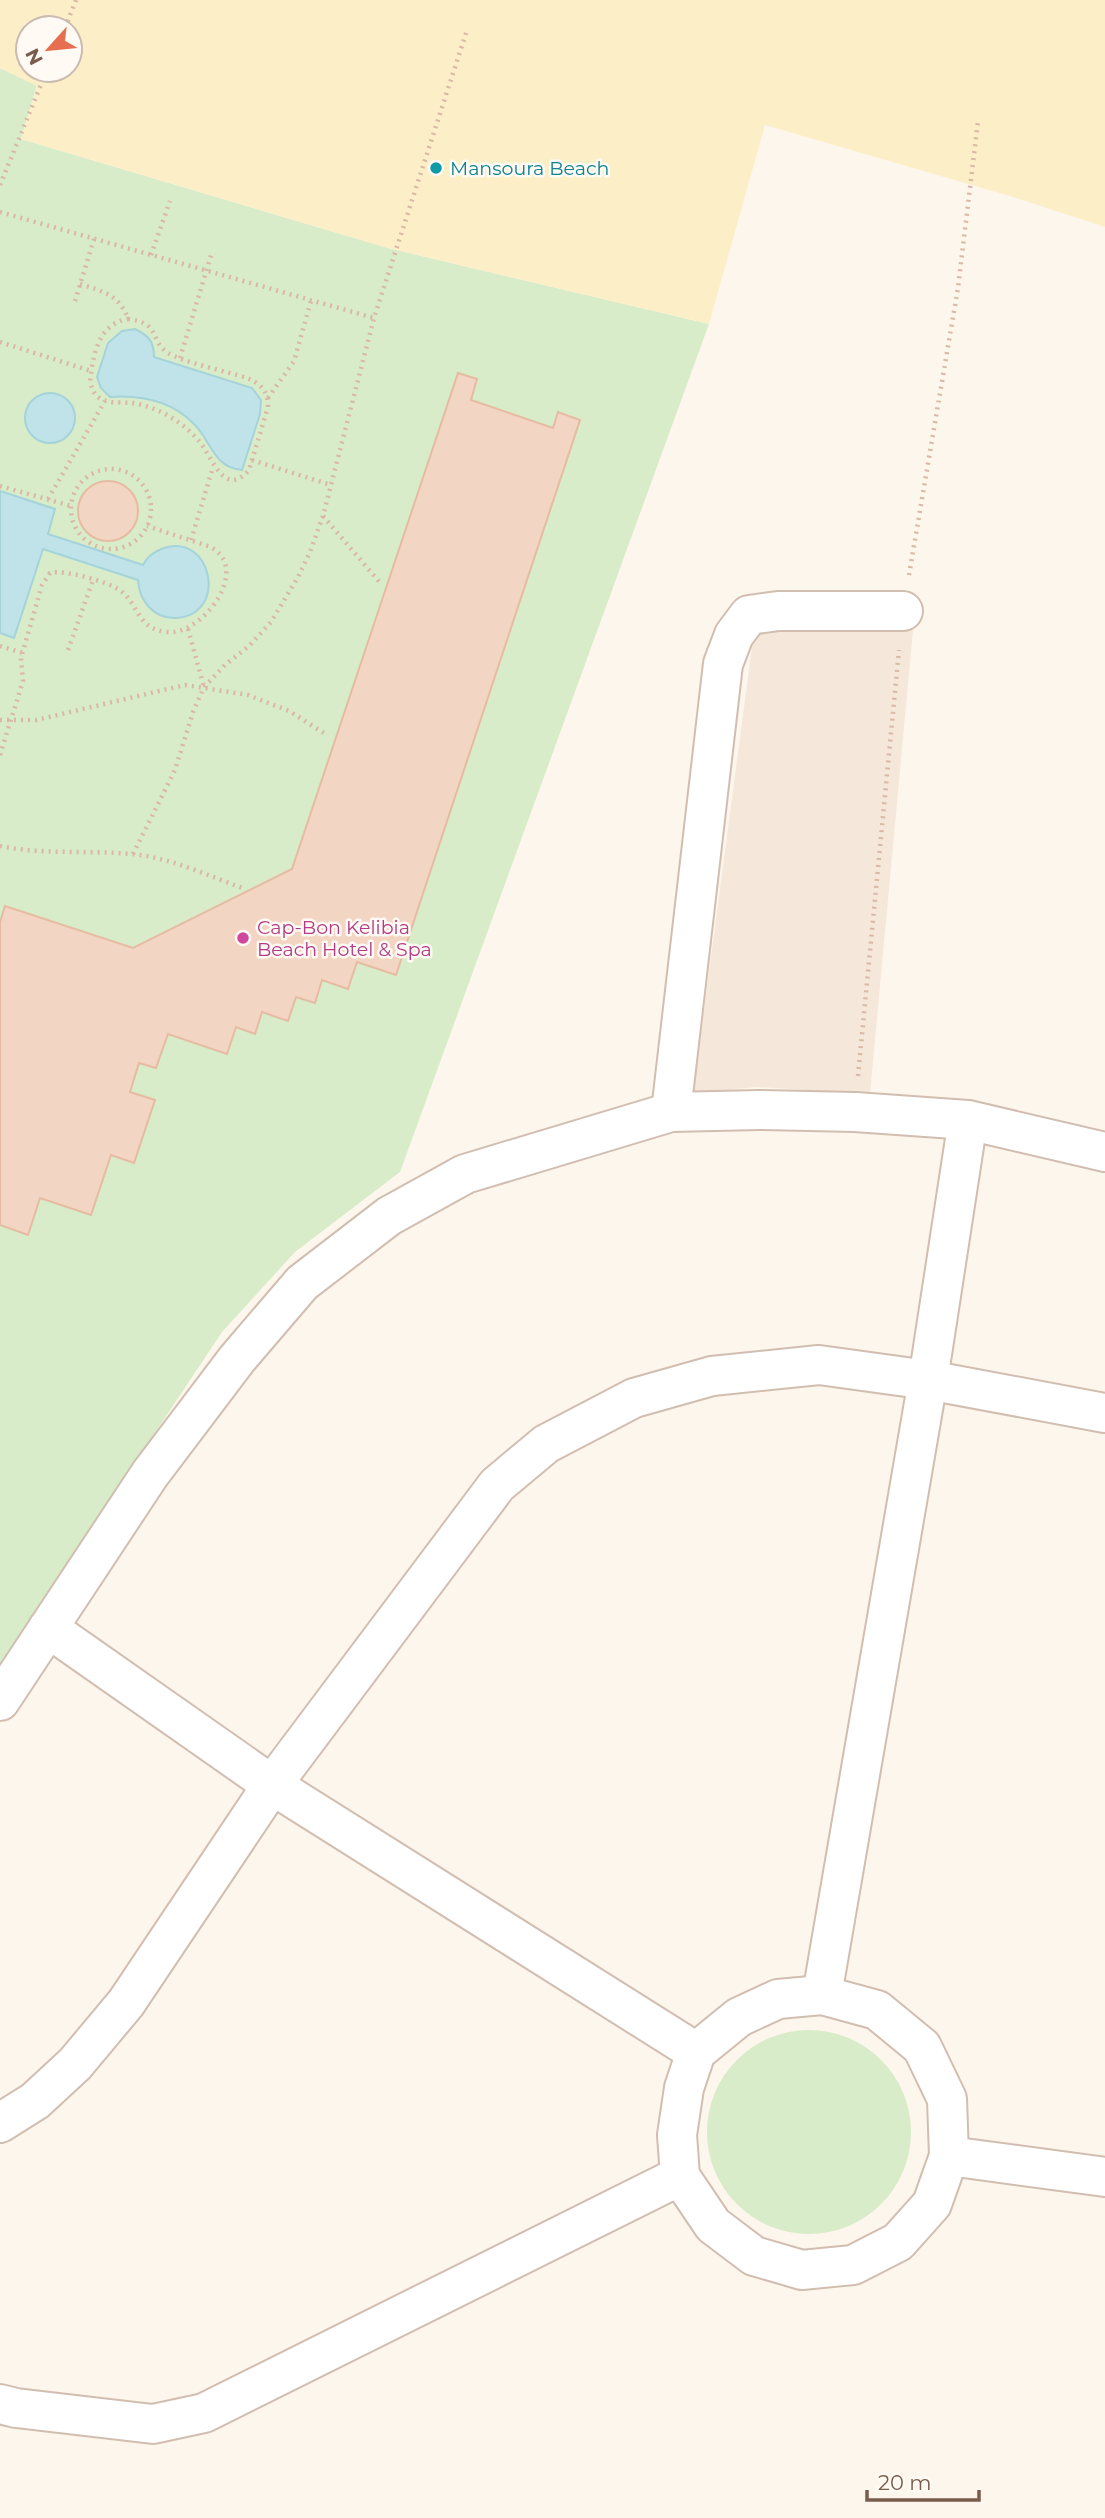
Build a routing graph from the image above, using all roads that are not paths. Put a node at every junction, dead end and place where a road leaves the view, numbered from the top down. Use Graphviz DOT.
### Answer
graph roads {
  1 [pos="903,611"];
  2 [pos="671,1112"];
  3 [pos="968,1120"];
  4 [pos="1105,1152"];
  5 [pos="928,1380"];
  6 [pos="1105,1413"];
  7 [pos="48,1628"];
  8 [pos="0,1701"];
  9 [pos="272,1785"];
  10 [pos="822,1995"];
  11 [pos="696,2052"];
  12 [pos="0,2123"];
  13 [pos="949,2156"];
  14 [pos="680,2176"];
  15 [pos="1105,2177"];
  16 [pos="0,2404"];
  1 -- 2 [label="street"];
  2 -- 3 [label="street"];
  2 -- 7 [label="street"];
  3 -- 4 [label="street"];
  3 -- 5 [label="street"];
  5 -- 6 [label="street"];
  5 -- 9 [label="street"];
  5 -- 10 [label="street"];
  7 -- 8 [label="street"];
  7 -- 9 [label="street"];
  9 -- 11 [label="street"];
  9 -- 12 [label="street"];
  10 -- 11 [label="street"];
  10 -- 13 [label="street"];
  11 -- 14 [label="street"];
  13 -- 14 [label="street"];
  13 -- 15 [label="street"];
  14 -- 16 [label="street"];
}
